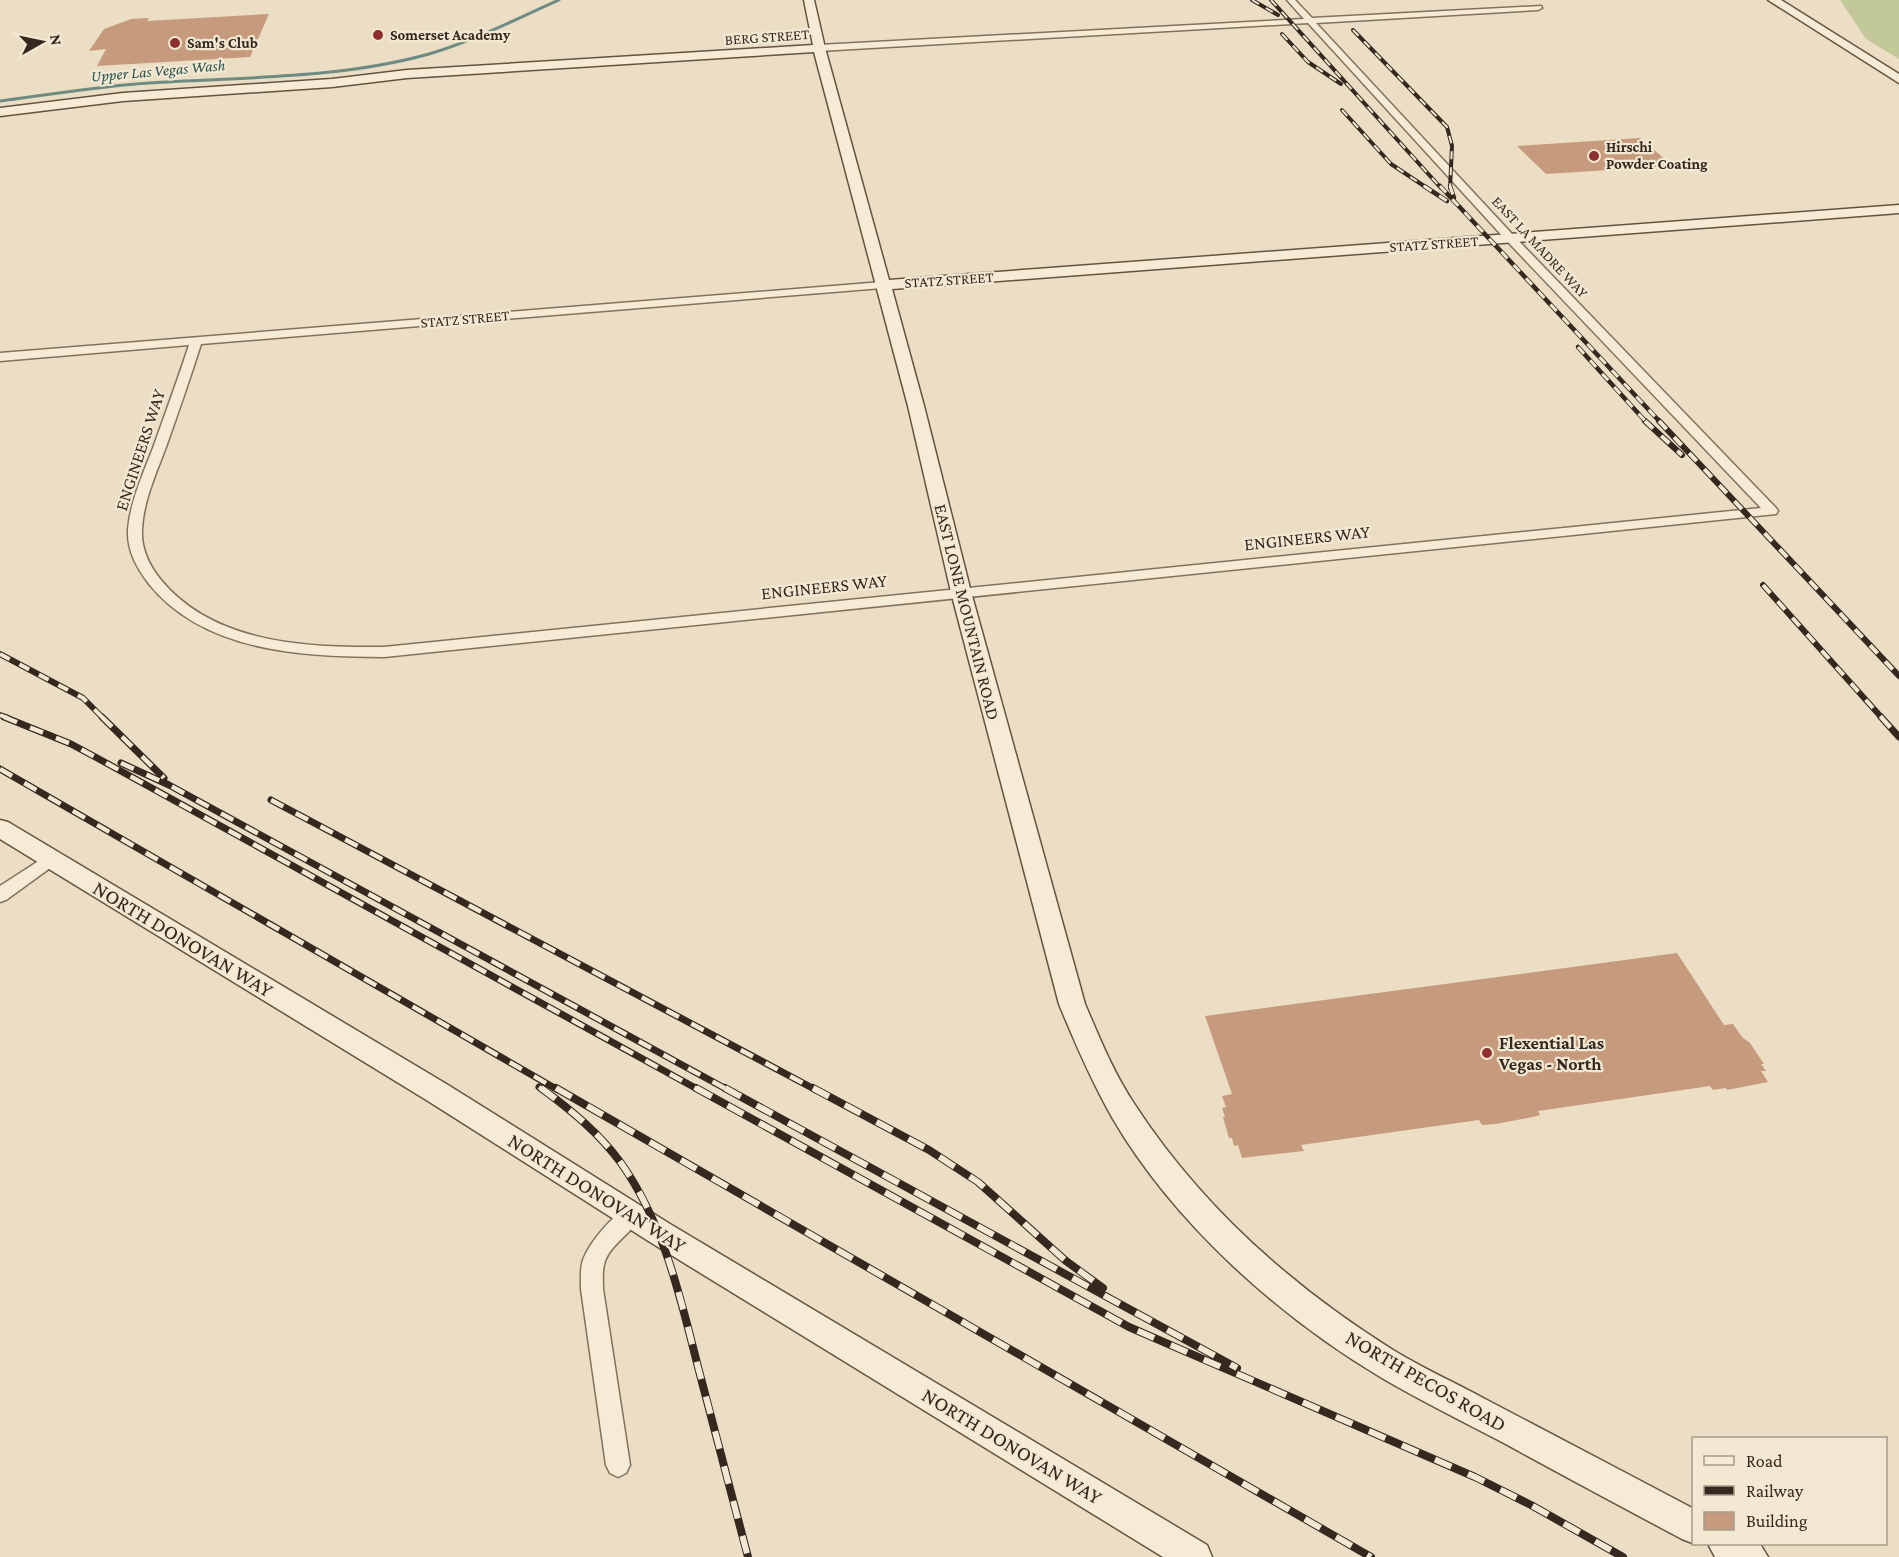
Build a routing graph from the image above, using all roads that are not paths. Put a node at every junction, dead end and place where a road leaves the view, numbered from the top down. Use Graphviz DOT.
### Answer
graph roads {
  1 [pos="808,0"];
  2 [pos="1291,0"];
  3 [pos="1773,0"];
  4 [pos="1538,8"];
  5 [pos="1309,21"];
  6 [pos="819,48"];
  7 [pos="1899,79"];
  8 [pos="0,112"];
  9 [pos="1899,208"];
  10 [pos="1510,238"];
  11 [pos="882,285"];
  12 [pos="197,340"];
  13 [pos="0,357"];
  14 [pos="1771,511"];
  15 [pos="961,592"];
  16 [pos="0,828"];
  17 [pos="51,859"];
  18 [pos="0,895"];
  19 [pos="1186,1197"];
  20 [pos="631,1215"];
  21 [pos="618,1465"];
  22 [pos="1692,1526"];
  23 [pos="1727,1545"];
  24 [pos="1195,1557"];
  25 [pos="1751,1557"];
  1 -- 6 [label="street, EAST LONE MOUNTAIN ROAD"];
  2 -- 5 [label="street, EAST LA MADRE WAY"];
  3 -- 7 [label="street"];
  4 -- 5 [label="street, BERG STREET"];
  5 -- 6 [label="street, BERG STREET"];
  5 -- 10 [label="street, EAST LA MADRE WAY"];
  6 -- 8 [label="street, BERG STREET"];
  6 -- 11 [label="street, EAST LONE MOUNTAIN ROAD"];
  9 -- 10 [label="street, STATZ STREET"];
  10 -- 11 [label="street, STATZ STREET"];
  10 -- 14 [label="street, EAST LA MADRE WAY"];
  11 -- 12 [label="street, STATZ STREET"];
  11 -- 15 [label="street, EAST LONE MOUNTAIN ROAD"];
  12 -- 13 [label="street, STATZ STREET"];
  12 -- 15 [label="street, ENGINEERS WAY"];
  14 -- 15 [label="street, ENGINEERS WAY"];
  15 -- 19 [label="street, EAST LONE MOUNTAIN ROAD"];
  16 -- 17 [label="street, NORTH DONOVAN WAY"];
  17 -- 18 [label="street"];
  17 -- 20 [label="street, NORTH DONOVAN WAY"];
  19 -- 22 [label="street, NORTH PECOS ROAD"];
  20 -- 21 [label="street"];
  20 -- 24 [label="street, NORTH DONOVAN WAY"];
  23 -- 25 [label="street"];
}
